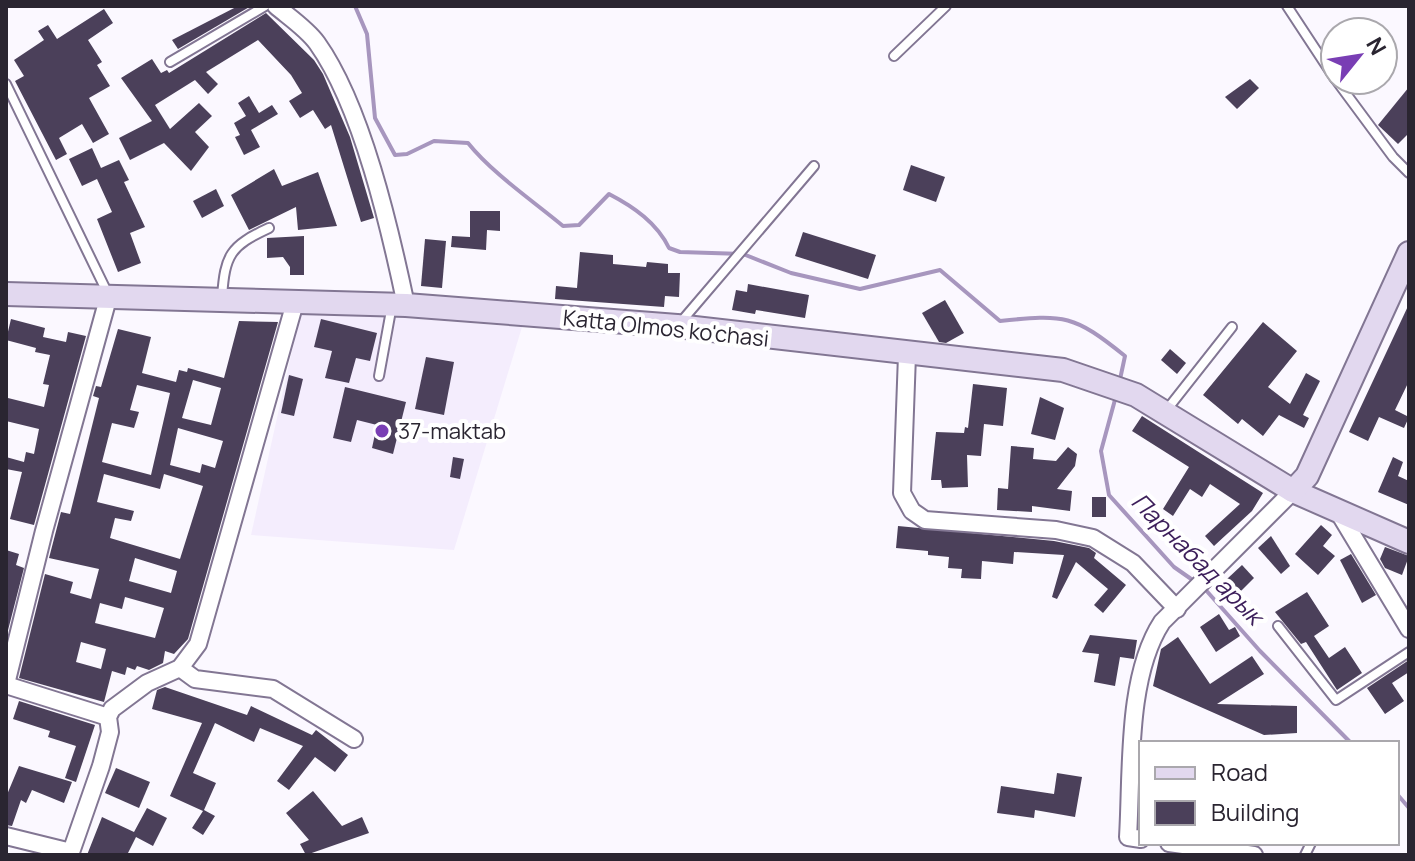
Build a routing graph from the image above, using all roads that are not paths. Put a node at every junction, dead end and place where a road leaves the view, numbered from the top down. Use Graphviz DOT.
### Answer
graph roads {
  1 [pos="265,6"];
  2 [pos="276,6"];
  3 [pos="946,6"];
  4 [pos="1287,6"];
  5 [pos="1319,54"];
  6 [pos="894,56"];
  7 [pos="170,62"];
  8 [pos="6,84"];
  9 [pos="1347,96"];
  10 [pos="814,166"];
  11 [pos="1409,173"];
  12 [pos="269,228"];
  13 [pos="1409,253"];
  14 [pos="6,294"];
  15 [pos="109,295"];
  16 [pos="222,298"];
  17 [pos="296,299"];
  18 [pos="399,305"];
  19 [pos="677,326"];
  20 [pos="1232,327"];
  21 [pos="907,355"];
  22 [pos="379,376"];
  23 [pos="1165,413"];
  24 [pos="1293,491"];
  25 [pos="1339,513"];
  26 [pos="1409,542"];
  27 [pos="1177,609"];
  28 [pos="1278,626"];
  29 [pos="1409,629"];
  30 [pos="1409,652"];
  31 [pos="180,668"];
  32 [pos="6,684"];
  33 [pos="108,717"];
  34 [pos="354,739"];
  35 [pos="6,836"];
  36 [pos="1139,839"];
  37 [pos="1183,845"];
  38 [pos="70,853"];
  39 [pos="1254,855"];
  1 -- 7 [label="lane"];
  2 -- 18 [label="street"];
  3 -- 6 [label="lane"];
  4 -- 5 [label="lane"];
  8 -- 15 [label="lane"];
  9 -- 11 [label="lane"];
  10 -- 19 [label="lane"];
  12 -- 16 [label="lane"];
  13 -- 24 [label="street"];
  14 -- 15 [label="street, Katta Olmos ko'chasi"];
  15 -- 16 [label="street, Katta Olmos ko'chasi"];
  15 -- 32 [label="street"];
  16 -- 17 [label="street, Katta Olmos ko'chasi"];
  17 -- 18 [label="street, Katta Olmos ko'chasi"];
  17 -- 31 [label="street"];
  18 -- 19 [label="street, Katta Olmos ko'chasi"];
  18 -- 22 [label="lane"];
  19 -- 21 [label="street, Katta Olmos ko'chasi"];
  20 -- 23 [label="lane"];
  21 -- 23 [label="street, Katta Olmos ko'chasi"];
  21 -- 27 [label="street"];
  23 -- 24 [label="street, Katta Olmos ko'chasi"];
  24 -- 25 [label="street, Katta Olmos ko'chasi"];
  24 -- 27 [label="street"];
  25 -- 26 [label="street, Katta Olmos ko'chasi"];
  25 -- 29 [label="street"];
  27 -- 36 [label="street"];
  28 -- 30 [label="lane"];
  31 -- 33 [label="street"];
  31 -- 34 [label="street"];
  32 -- 33 [label="street"];
  33 -- 38 [label="street"];
  35 -- 38 [label="street"];
  37 -- 39 [label="street"];
}
